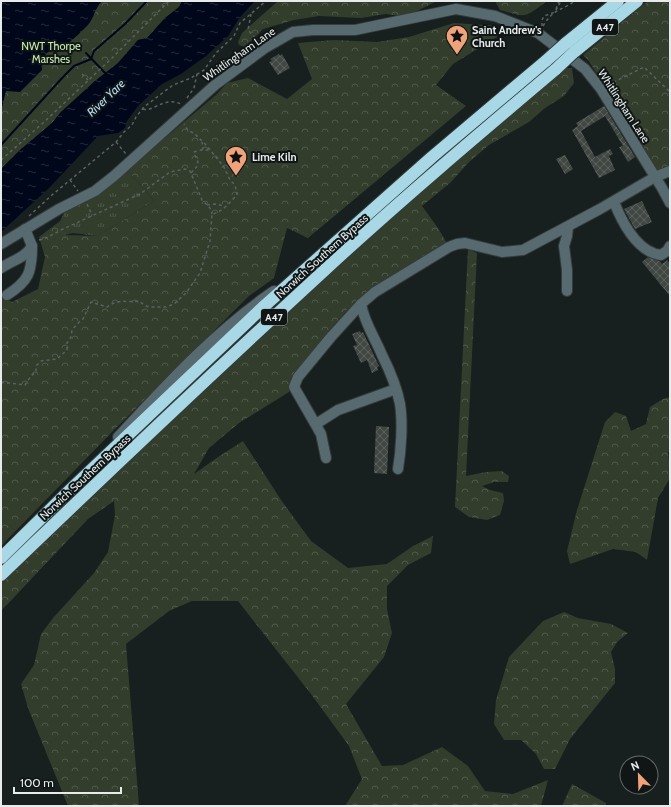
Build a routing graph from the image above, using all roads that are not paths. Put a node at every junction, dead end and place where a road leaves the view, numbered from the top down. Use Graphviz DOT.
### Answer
graph roads {
  1 [pos="618,1"];
  2 [pos="636,1"];
  3 [pos="570,48"];
  4 [pos="670,171"];
  5 [pos="655,178"];
  6 [pos="614,202"];
  7 [pos="670,203"];
  8 [pos="568,227"];
  9 [pos="25,229"];
  10 [pos="1,244"];
  11 [pos="32,244"];
  12 [pos="670,246"];
  13 [pos="1,268"];
  14 [pos="567,291"];
  15 [pos="7,295"];
  16 [pos="361,304"];
  17 [pos="396,389"];
  18 [pos="316,424"];
  19 [pos="326,458"];
  20 [pos="398,469"];
  21 [pos="1,558"];
  22 [pos="1,575"];
  1 -- 3 [label="highway, Norwich Southern Bypass / A47"];
  2 -- 3 [label="highway, Norwich Southern Bypass / A47"];
  3 -- 21 [label="highway, Norwich Southern Bypass / A47, bridge"];
  3 -- 22 [label="highway, Norwich Southern Bypass / A47, bridge"];
  4 -- 5 [label="street"];
  5 -- 6 [label="street"];
  5 -- 7 [label="street, Whitlingham Lane"];
  5 -- 9 [label="street, Whitlingham Lane"];
  6 -- 8 [label="street"];
  6 -- 12 [label="street"];
  8 -- 14 [label="street"];
  8 -- 16 [label="street"];
  9 -- 10 [label="street, Whitlingham Lane"];
  9 -- 11 [label="street"];
  11 -- 13 [label="street"];
  11 -- 15 [label="street"];
  16 -- 17 [label="street"];
  16 -- 18 [label="street"];
  17 -- 18 [label="street"];
  17 -- 20 [label="street"];
  18 -- 19 [label="street"];
}
